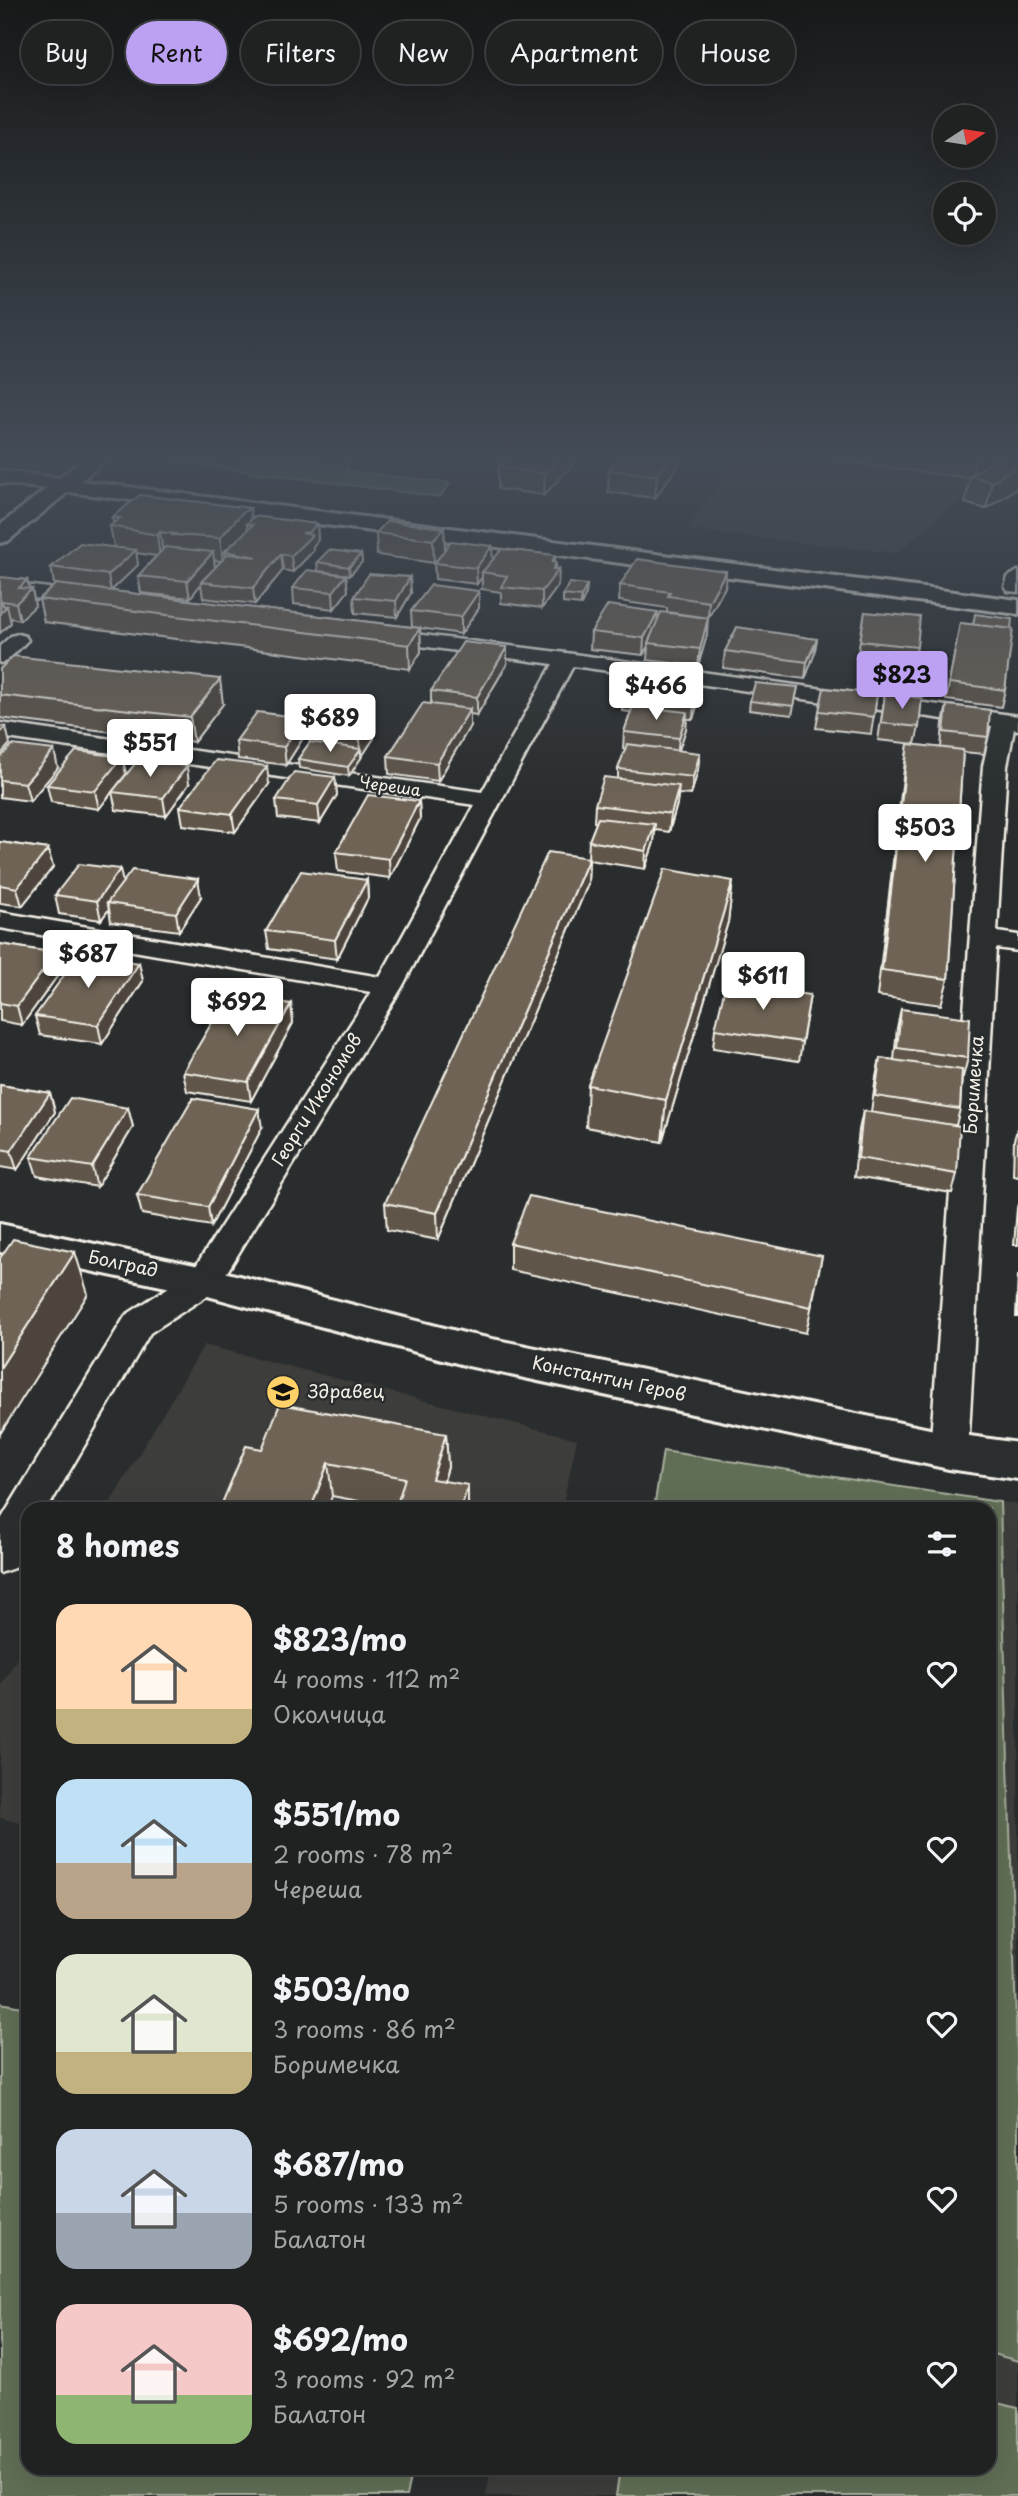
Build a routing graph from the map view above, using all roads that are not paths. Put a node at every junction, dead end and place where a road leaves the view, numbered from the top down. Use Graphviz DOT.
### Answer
graph roads {
  1 [pos="887,573"];
  2 [pos="906,573"];
  3 [pos="0,588"];
  4 [pos="1017,589"];
  5 [pos="111,602"];
  6 [pos="359,633"];
  7 [pos="18,640"];
  8 [pos="0,657"];
  9 [pos="566,659"];
  10 [pos="1011,722"];
  11 [pos="0,730"];
  12 [pos="489,800"];
  13 [pos="0,920"];
  14 [pos="985,939"];
  15 [pos="1018,943"];
  16 [pos="388,987"];
  17 [pos="0,1238"];
  18 [pos="204,1281"];
  19 [pos="949,1451"];
  20 [pos="1018,1461"];
  21 [pos="32,1502"];
  22 [pos="21,1521"];
  23 [pos="0,1556"];
  1 -- 4 [label="main road"];
  2 -- 4 [label="main road"];
  3 -- 5 [label="street"];
  6 -- 9 [label="street"];
  7 -- 8 [label="street"];
  9 -- 10 [label="street"];
  9 -- 12 [label="street, Георги Икономов"];
  10 -- 14 [label="street, Боримечка"];
  11 -- 12 [label="street, Череша"];
  12 -- 16 [label="street, Георги Икономов"];
  13 -- 16 [label="street"];
  14 -- 15 [label="street"];
  14 -- 19 [label="street, Боримечка"];
  16 -- 18 [label="street, Георги Икономов"];
  17 -- 18 [label="main road, Болград"];
  18 -- 19 [label="main road, Константин Геров"];
  18 -- 21 [label="street, Георги Икономов"];
  19 -- 20 [label="main road, Константин Геров"];
  22 -- 23 [label="street, Георги Икономов"];
}
